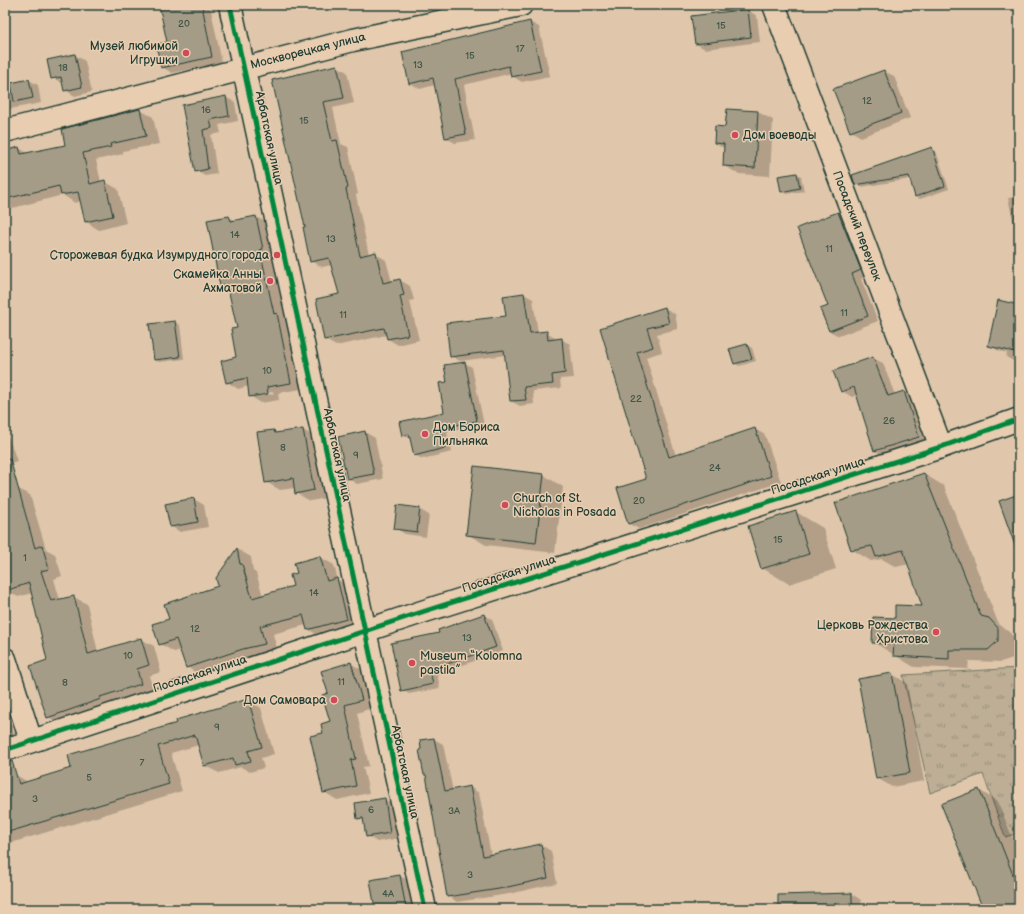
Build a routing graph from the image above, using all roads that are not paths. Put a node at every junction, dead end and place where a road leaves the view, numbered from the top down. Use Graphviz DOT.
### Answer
graph roads {
  1 [pos="230,5"];
  2 [pos="521,5"];
  3 [pos="774,5"];
  4 [pos="244,67"];
  5 [pos="5,131"];
  6 [pos="1019,419"];
  7 [pos="941,447"];
  8 [pos="364,631"];
  9 [pos="5,659"];
  10 [pos="31,741"];
  11 [pos="5,750"];
  12 [pos="425,909"];
  1 -- 4 [label="street, Арбатская улица"];
  2 -- 4 [label="street, Москворецкая улица"];
  3 -- 7 [label="street, Посадский переулок"];
  4 -- 5 [label="street, Москворецкая улица"];
  4 -- 8 [label="street, Арбатская улица"];
  6 -- 7 [label="street, Посадская улица"];
  7 -- 8 [label="street, Посадская улица"];
  8 -- 10 [label="street, Посадская улица"];
  8 -- 12 [label="street, Арбатская улица"];
  9 -- 10 [label="street"];
  10 -- 11 [label="street, Посадская улица"];
}
